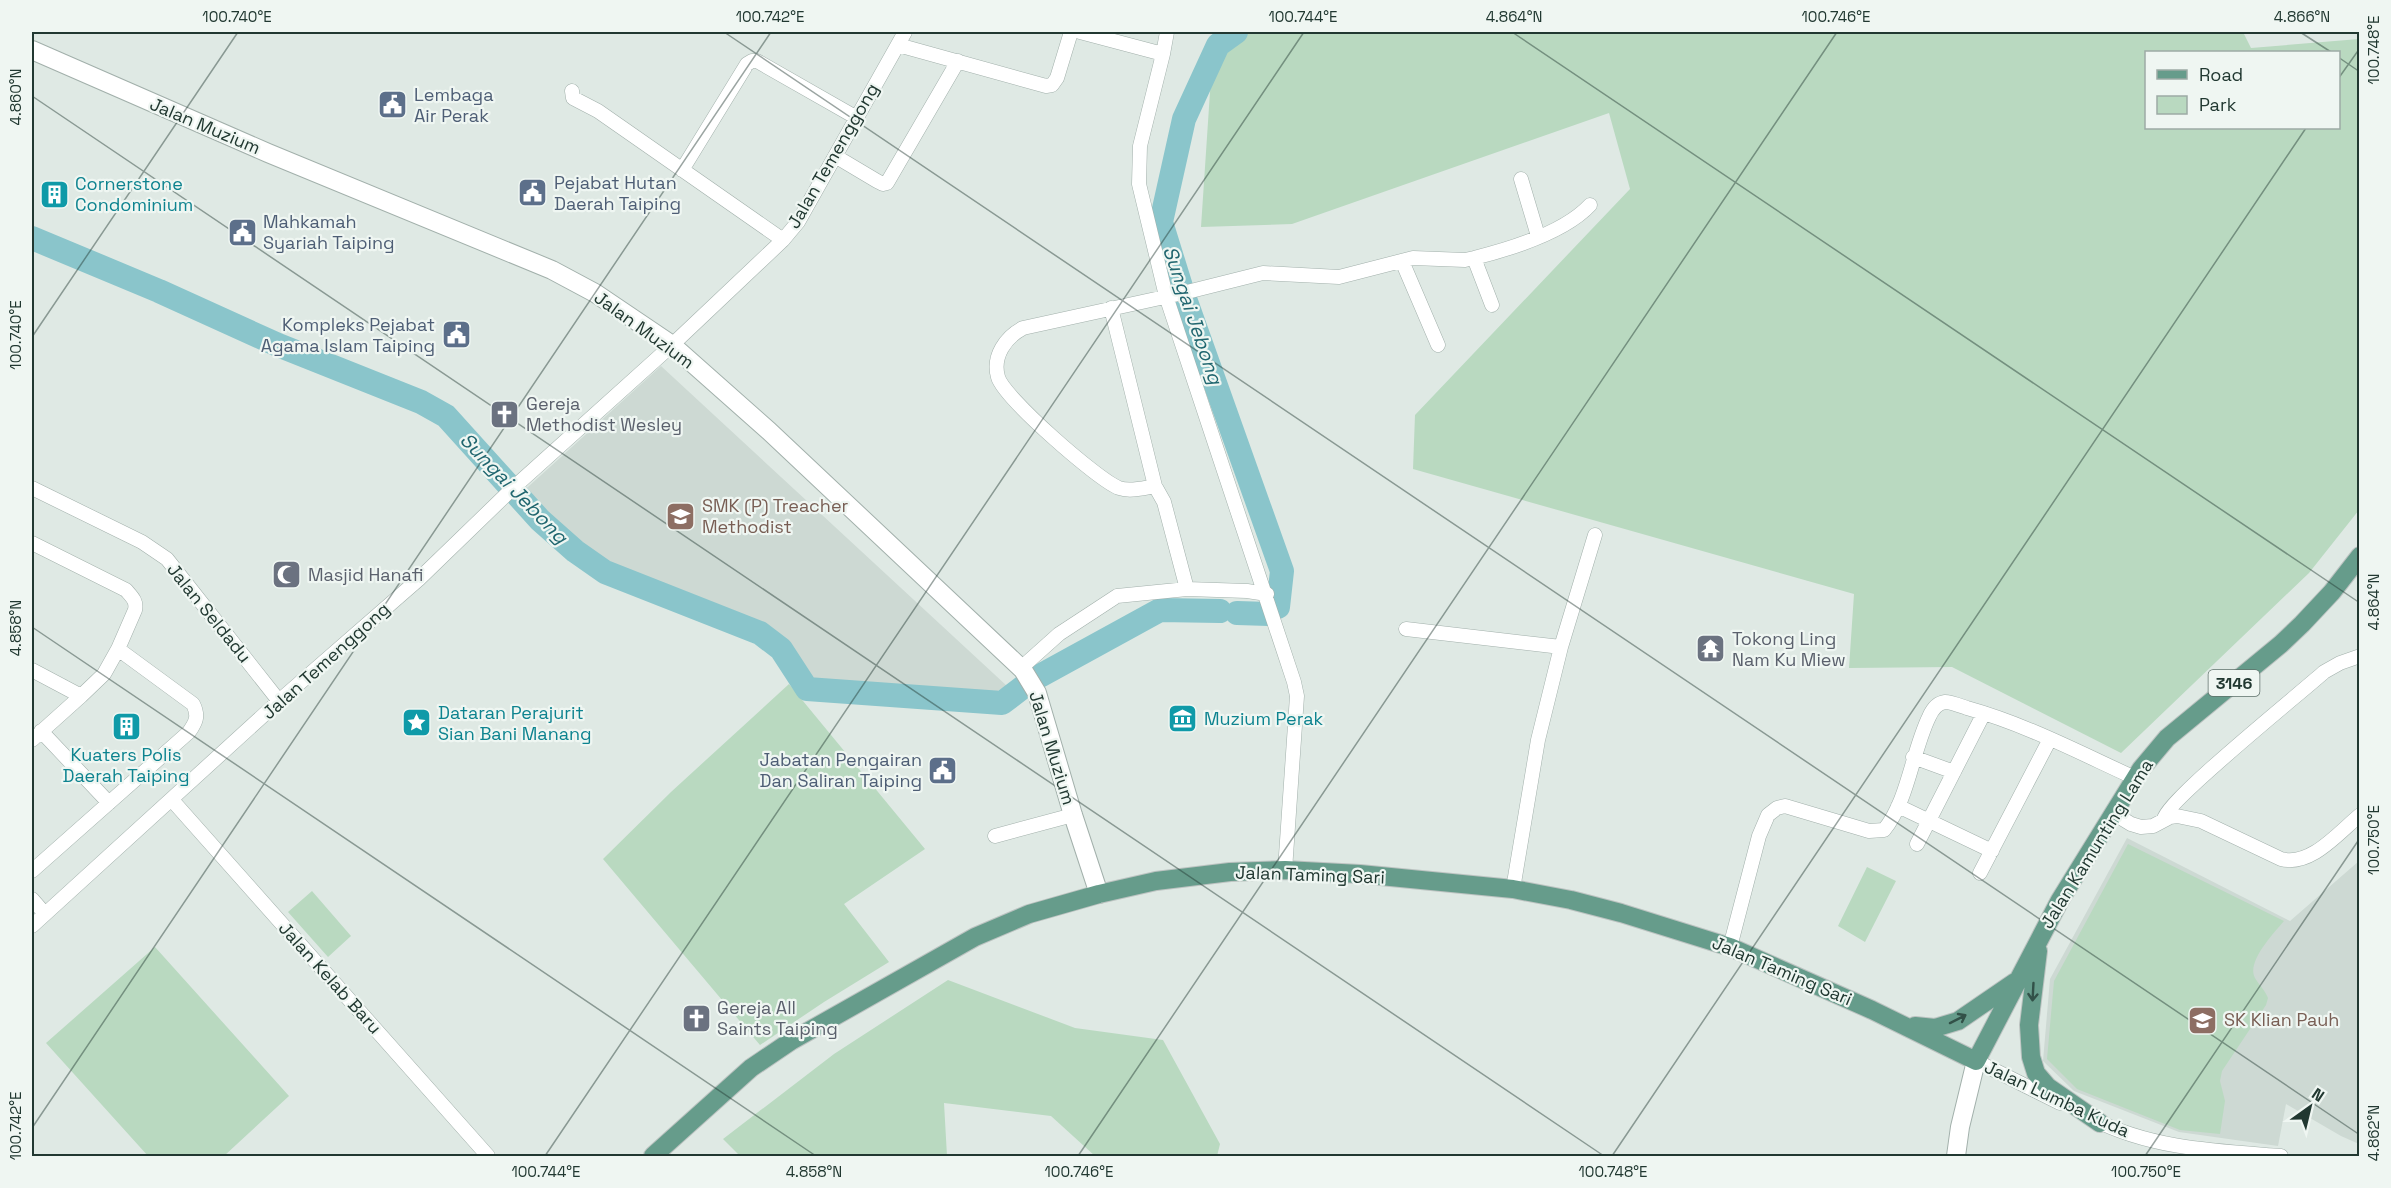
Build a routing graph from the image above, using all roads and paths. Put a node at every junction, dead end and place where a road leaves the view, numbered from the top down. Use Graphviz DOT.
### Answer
graph roads {
  1 [pos="905,32"];
  2 [pos="1071,32"];
  3 [pos="1080,32"];
  4 [pos="1167,32"];
  5 [pos="898,45"];
  6 [pos="32,50"];
  7 [pos="1163,54"];
  8 [pos="958,61"];
  9 [pos="572,91"];
  10 [pos="857,118"];
  11 [pos="835,156"];
  12 [pos="682,170"];
  13 [pos="1521,179"];
  14 [pos="1590,205"];
  15 [pos="1538,236"];
  16 [pos="783,240"];
  17 [pos="1474,258"];
  18 [pos="1402,261"];
  19 [pos="1166,296"];
  20 [pos="1492,305"];
  21 [pos="1111,308"];
  22 [pos="672,345"];
  23 [pos="1438,345"];
  24 [pos="1155,486"];
  25 [pos="32,488"];
  26 [pos="1595,535"];
  27 [pos="32,545"];
  28 [pos="2360,556"];
  29 [pos="1187,589"];
  30 [pos="1267,594"];
  31 [pos="1406,629"];
  32 [pos="1561,647"];
  33 [pos="118,649"];
  34 [pos="2360,656"];
  35 [pos="1020,668"];
  36 [pos="32,670"];
  37 [pos="81,696"];
  38 [pos="279,701"];
  39 [pos="1984,713"];
  40 [pos="36,736"];
  41 [pos="2050,739"];
  42 [pos="1913,757"];
  43 [pos="1954,772"];
  44 [pos="2135,778"];
  45 [pos="172,800"];
  46 [pos="110,803"];
  47 [pos="1898,806"];
  48 [pos="2113,813"];
  49 [pos="1072,815"];
  50 [pos="2360,815"];
  51 [pos="2164,819"];
  52 [pos="1930,820"];
  53 [pos="995,836"];
  54 [pos="1917,844"];
  55 [pos="1992,850"];
  56 [pos="1285,870"];
  57 [pos="32,871"];
  58 [pos="1980,873"];
  59 [pos="1513,889"];
  60 [pos="1099,894"];
  61 [pos="32,899"];
  62 [pos="45,914"];
  63 [pos="32,926"];
  64 [pos="2042,934"];
  65 [pos="1730,947"];
  66 [pos="2016,981"];
  67 [pos="1902,1024"];
  68 [pos="1976,1061"];
  69 [pos="2100,1123"];
  70 [pos="488,1156"];
  71 [pos="653,1156"];
  72 [pos="1956,1156"];
  73 [pos="2281,1156"];
  1 -- 5 [label="street, Jalan Temenggong"];
  2 -- 8 [label="street"];
  3 -- 7 [label="street"];
  4 -- 7 [label="street"];
  5 -- 8 [label="street"];
  5 -- 10 [label="street, Jalan Temenggong"];
  6 -- 22 [label="street, Jalan Muzium"];
  7 -- 19 [label="street"];
  8 -- 11 [label="street"];
  9 -- 12 [label="street"];
  10 -- 11 [label="street, Jalan Temenggong"];
  10 -- 12 [label="street"];
  11 -- 16 [label="street, Jalan Temenggong"];
  12 -- 16 [label="street"];
  13 -- 15 [label="street"];
  14 -- 15 [label="street"];
  15 -- 17 [label="street"];
  16 -- 22 [label="street, Jalan Temenggong"];
  17 -- 18 [label="street"];
  17 -- 20 [label="street"];
  18 -- 19 [label="street"];
  18 -- 23 [label="street"];
  19 -- 21 [label="street"];
  19 -- 30 [label="street"];
  21 -- 24 [label="street"];
  21 -- 24 [label="street"];
  22 -- 35 [label="street, Jalan Muzium"];
  22 -- 38 [label="street, Jalan Temenggong"];
  24 -- 29 [label="street"];
  25 -- 38 [label="street, Jalan Seldadu"];
  26 -- 32 [label="street"];
  27 -- 33 [label="street"];
  28 -- 44 [label="main road, Jalan Kamunting Lama / 3146"];
  29 -- 30 [label="street"];
  29 -- 35 [label="street"];
  30 -- 56 [label="street"];
  31 -- 32 [label="street"];
  32 -- 59 [label="street"];
  33 -- 37 [label="street"];
  33 -- 46 [label="street"];
  34 -- 51 [label="street"];
  35 -- 49 [label="street, Jalan Muzium"];
  36 -- 37 [label="street"];
  37 -- 40 [label="street"];
  38 -- 45 [label="street, Jalan Temenggong"];
  39 -- 41 [label="street"];
  39 -- 42 [label="street"];
  39 -- 43 [label="street"];
  40 -- 46 [label="street"];
  41 -- 44 [label="street"];
  41 -- 55 [label="street"];
  42 -- 43 [label="street"];
  42 -- 47 [label="street"];
  43 -- 52 [label="street"];
  44 -- 48 [label="main road, Jalan Kamunting Lama / 3146"];
  45 -- 62 [label="street, Jalan Temenggong"];
  45 -- 70 [label="street, Jalan Kelab Baru"];
  46 -- 57 [label="street"];
  47 -- 52 [label="street"];
  47 -- 65 [label="street"];
  48 -- 51 [label="street"];
  48 -- 64 [label="main road, Jalan Kamunting Lama / 3146"];
  49 -- 53 [label="street"];
  49 -- 60 [label="street, Jalan Muzium"];
  50 -- 51 [label="street"];
  52 -- 54 [label="street"];
  52 -- 55 [label="street"];
  55 -- 58 [label="street"];
  56 -- 59 [label="main road, Jalan Taming Sari"];
  56 -- 60 [label="main road, Jalan Taming Sari"];
  59 -- 65 [label="main road, Jalan Taming Sari"];
  60 -- 71 [label="main road, Jalan Taming Sari"];
  61 -- 62 [label="street"];
  62 -- 63 [label="street, Jalan Temenggong"];
  64 -- 66 [label="main road, Jalan Kamunting Lama / 3146"];
  64 -- 69 [label="main road, one-way"];
  65 -- 67 [label="main road, Jalan Taming Sari"];
  67 -- 66 [label="main road, one-way"];
  66 -- 68 [label="main road, Jalan Kamunting Lama / 3146"];
  67 -- 68 [label="main road, Jalan Taming Sari"];
  68 -- 69 [label="street, Jalan Lumba Kuda"];
  68 -- 72 [label="street"];
  69 -- 73 [label="street, Jalan Lumba Kuda"];
}
